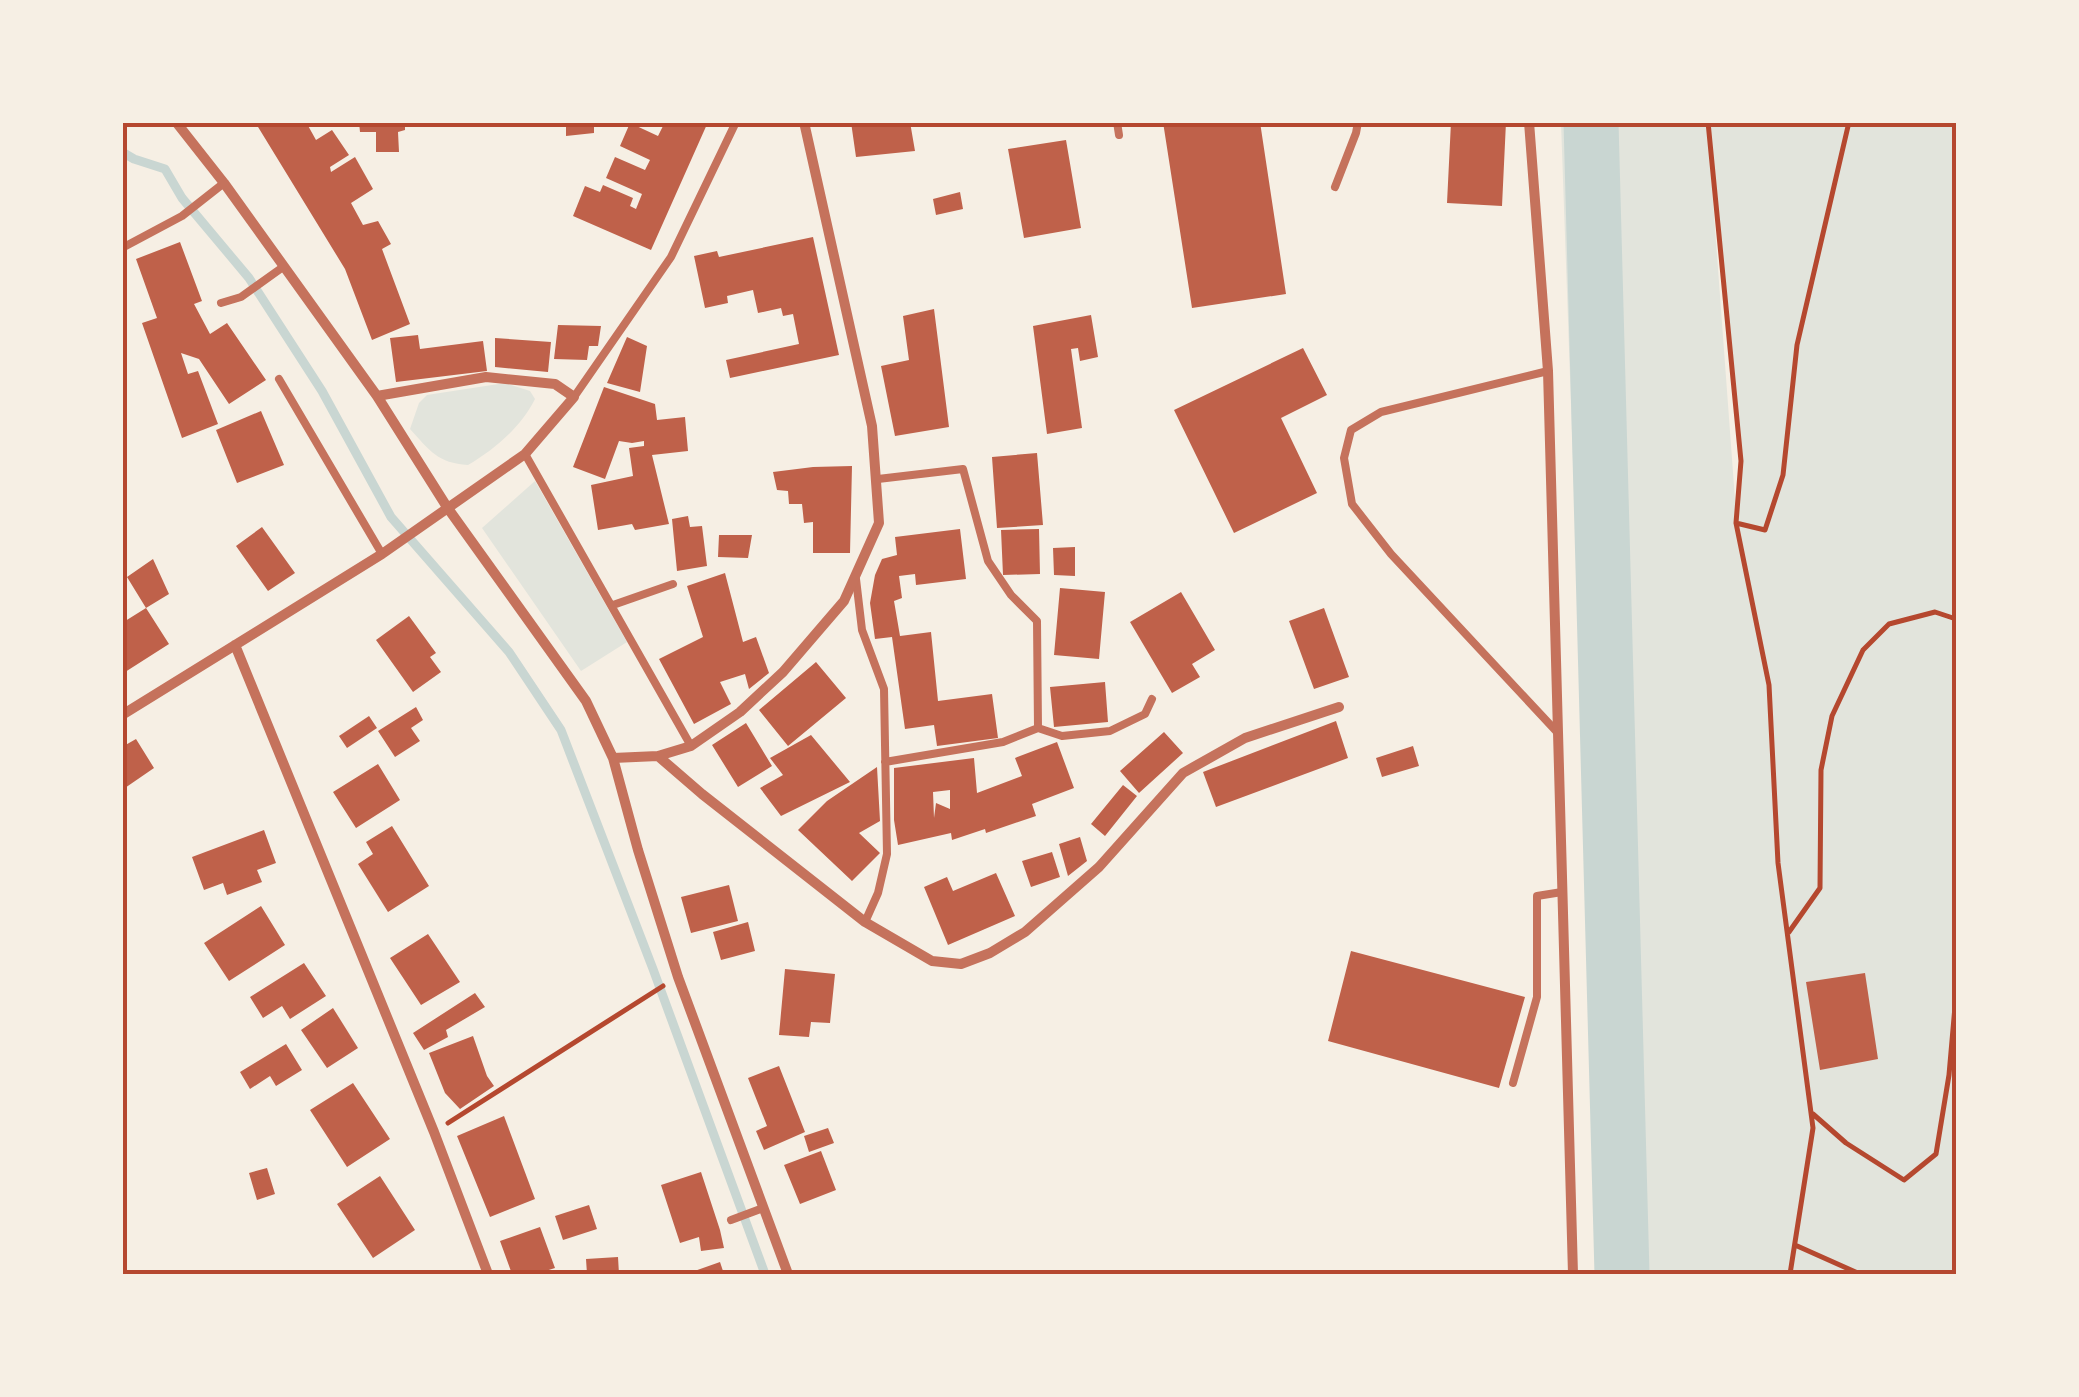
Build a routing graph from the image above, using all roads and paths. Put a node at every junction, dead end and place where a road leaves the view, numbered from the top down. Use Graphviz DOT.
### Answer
graph roads {
  1 [pos="176,122"];
  2 [pos="736,122"];
  3 [pos="804,122"];
  4 [pos="1117,122"];
  5 [pos="1358,122"];
  6 [pos="1530,122"];
  7 [pos="1708,122"];
  8 [pos="1849,122"];
  9 [pos="1119,135"];
  10 [pos="224,182"];
  11 [pos="1335,187"];
  12 [pos="122,248"];
  13 [pos="284,266"];
  14 [pos="221,303"];
  15 [pos="1548,371"];
  16 [pos="279,379"];
  17 [pos="377,396"];
  18 [pos="574,397"];
  19 [pos="526,454"];
  20 [pos="878,479"];
  21 [pos="447,507"];
  22 [pos="1736,524"];
  23 [pos="382,554"];
  24 [pos="856,579"];
  25 [pos="674,584"];
  26 [pos="613,605"];
  27 [pos="1956,619"];
  28 [pos="235,645"];
  29 [pos="1152,699"];
  30 [pos="1340,707"];
  31 [pos="122,715"];
  32 [pos="1038,728"];
  33 [pos="1558,732"];
  34 [pos="690,746"];
  35 [pos="658,756"];
  36 [pos="613,758"];
  37 [pos="885,762"];
  38 [pos="1562,892"];
  39 [pos="865,922"];
  40 [pos="1787,935"];
  41 [pos="652,993"];
  42 [pos="1956,996"];
  43 [pos="1512,1083"];
  44 [pos="1811,1112"];
  45 [pos="434,1132"];
  46 [pos="763,1208"];
  47 [pos="731,1220"];
  48 [pos="1795,1245"];
  49 [pos="488,1274"];
  50 [pos="788,1274"];
  51 [pos="1573,1274"];
  52 [pos="1790,1274"];
  53 [pos="1860,1274"];
  1 -- 10 [label="street"];
  2 -- 18 [label="lane"];
  3 -- 20 [label="street"];
  4 -- 9 [label="lane"];
  5 -- 11 [label="lane"];
  6 -- 15 [label="street"];
  7 -- 22 [label="path"];
  8 -- 22 [label="path"];
  10 -- 12 [label="lane"];
  10 -- 13 [label="street"];
  13 -- 14 [label="lane"];
  13 -- 17 [label="street"];
  15 -- 33 [label="street"];
  15 -- 33 [label="lane"];
  16 -- 23 [label="lane"];
  17 -- 18 [label="street"];
  17 -- 21 [label="street"];
  18 -- 19 [label="street"];
  19 -- 21 [label="street"];
  19 -- 26 [label="lane"];
  20 -- 24 [label="street"];
  20 -- 32 [label="lane"];
  21 -- 23 [label="street"];
  21 -- 36 [label="street"];
  22 -- 40 [label="path"];
  23 -- 28 [label="street"];
  24 -- 34 [label="street"];
  24 -- 37 [label="lane"];
  25 -- 26 [label="lane"];
  26 -- 34 [label="lane"];
  27 -- 40 [label="path"];
  28 -- 31 [label="street"];
  28 -- 45 [label="street"];
  29 -- 32 [label="lane"];
  30 -- 39 [label="street"];
  32 -- 37 [label="lane"];
  33 -- 38 [label="street"];
  34 -- 35 [label="street"];
  35 -- 36 [label="street"];
  35 -- 39 [label="street"];
  36 -- 46 [label="street"];
  37 -- 39 [label="lane"];
  38 -- 43 [label="lane"];
  38 -- 51 [label="street"];
  40 -- 44 [label="path"];
  41 -- 45 [label="path"];
  42 -- 44 [label="path"];
  44 -- 48 [label="path"];
  45 -- 49 [label="street"];
  46 -- 47 [label="lane"];
  46 -- 50 [label="street"];
  48 -- 52 [label="path"];
  48 -- 53 [label="path"];
}
